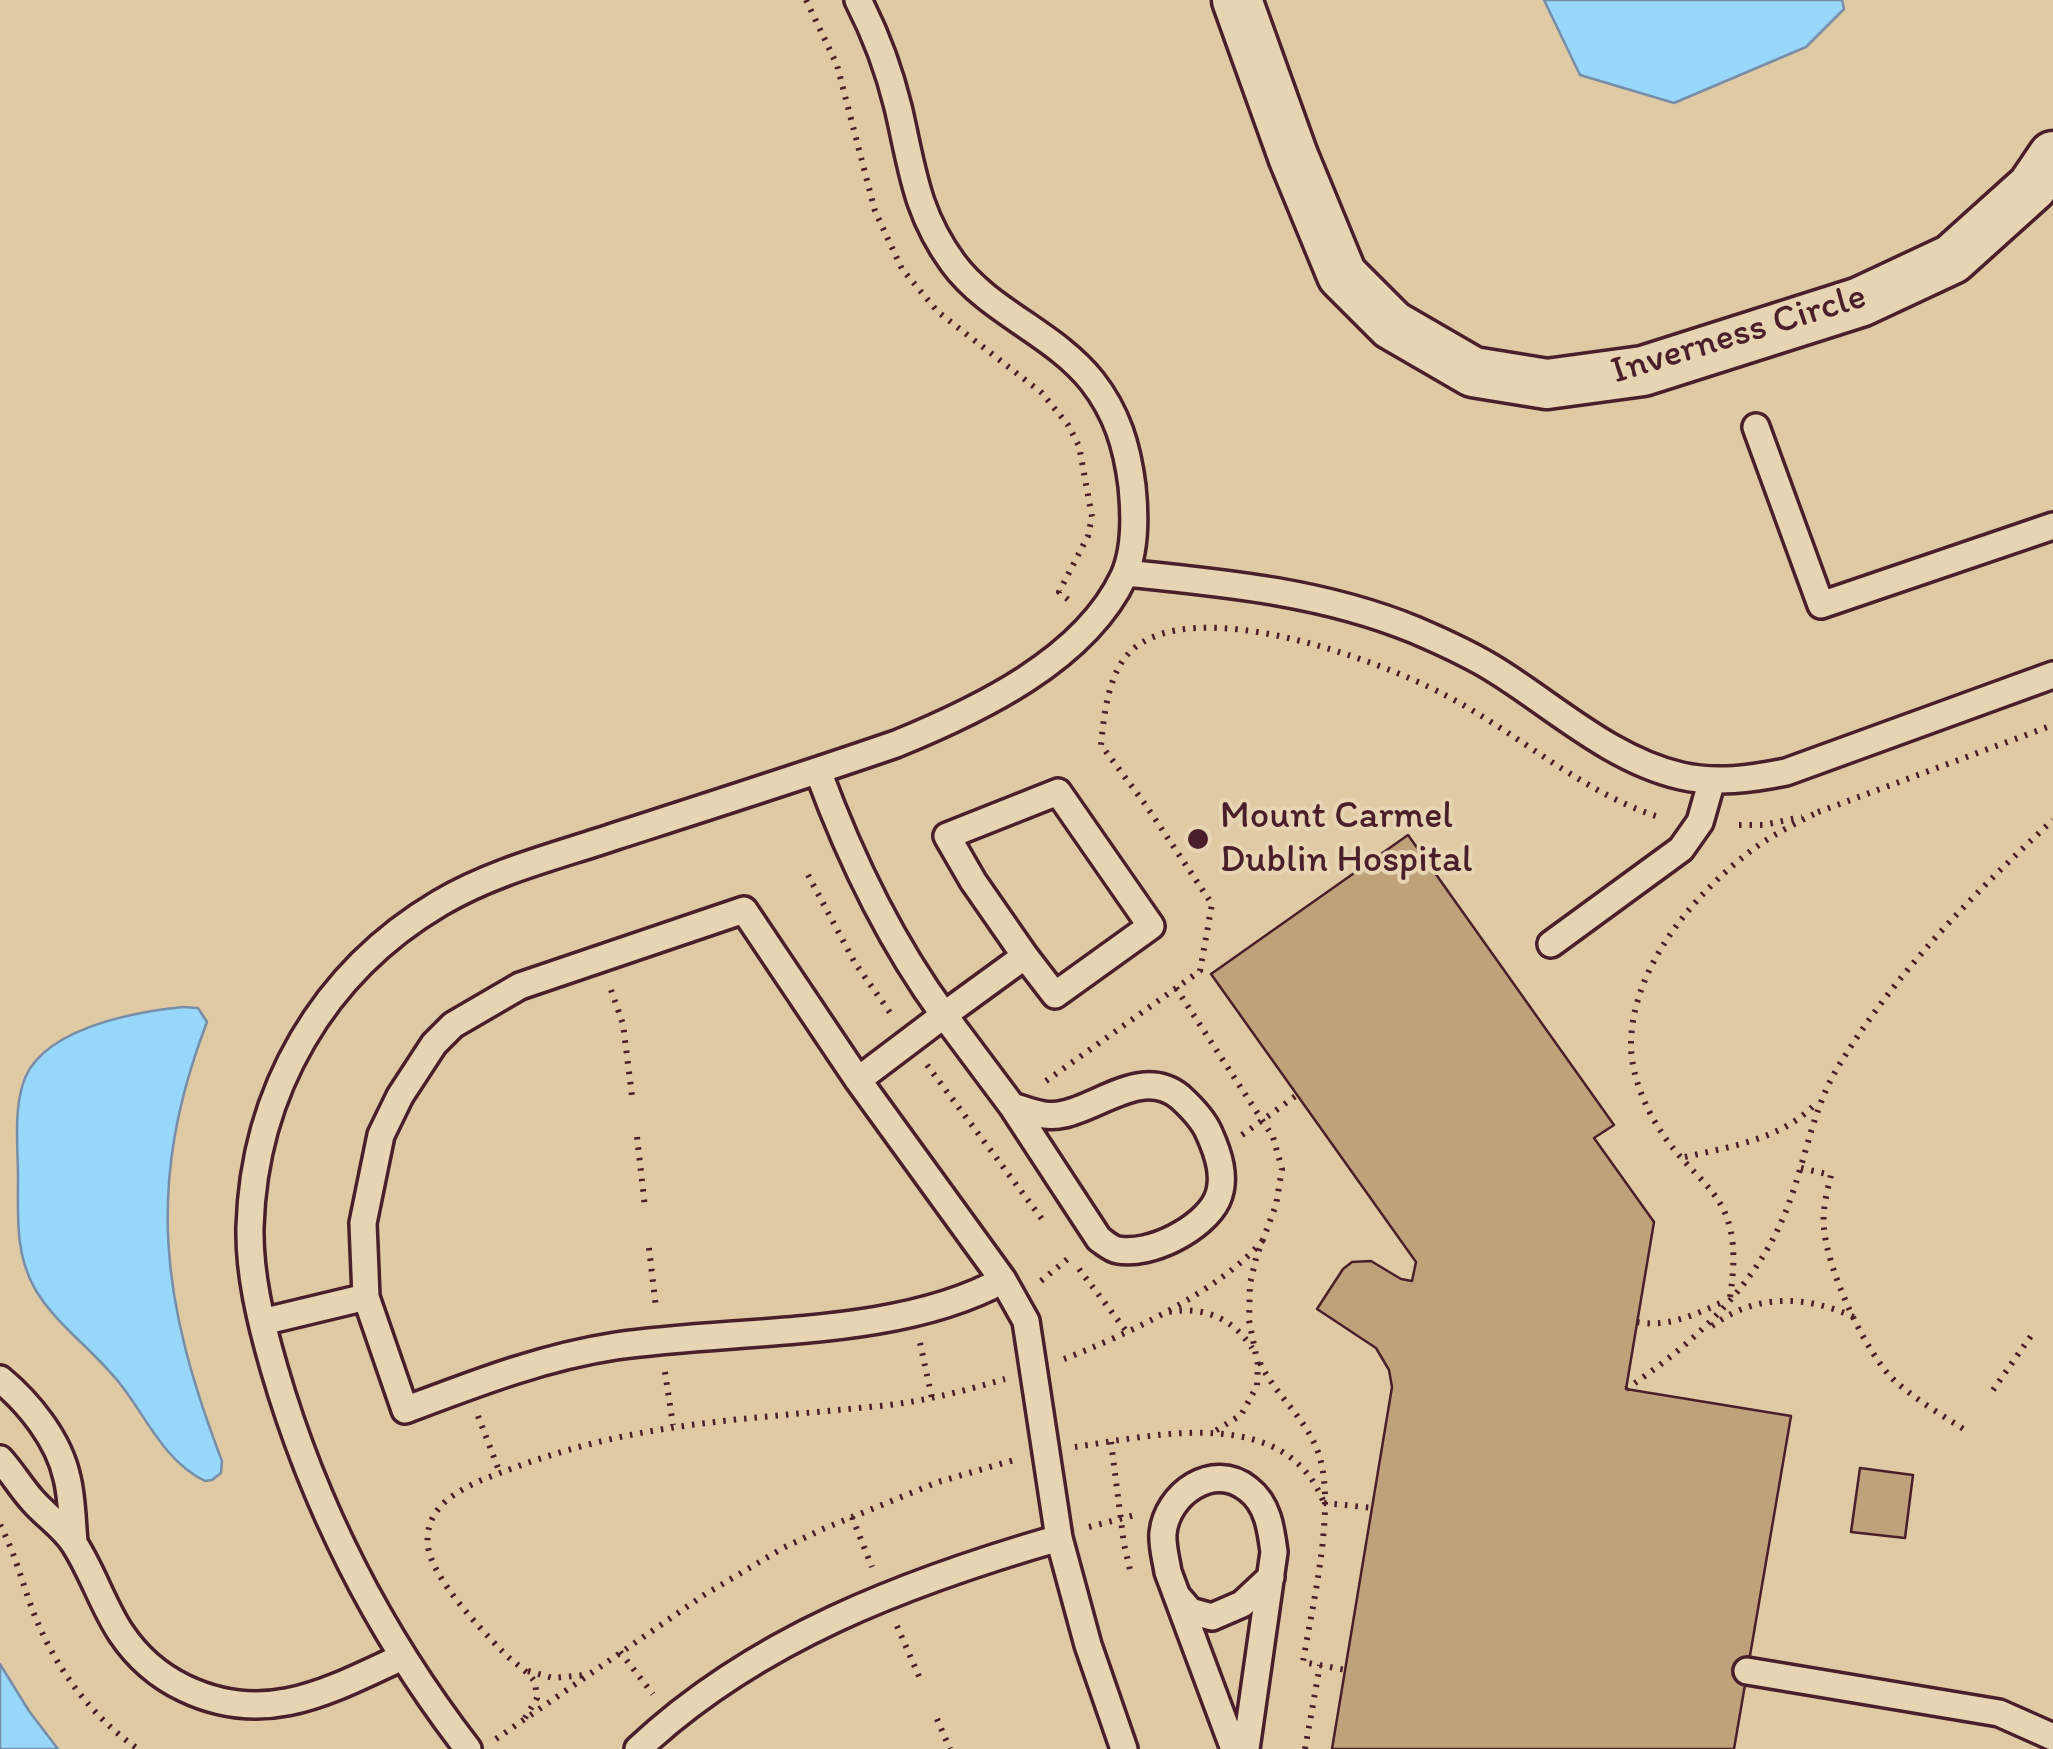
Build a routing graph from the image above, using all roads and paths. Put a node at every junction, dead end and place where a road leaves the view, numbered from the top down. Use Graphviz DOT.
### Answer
graph roads {
  1 [pos="858,0"];
  2 [pos="1237,0"];
  3 [pos="2053,156"];
  4 [pos="1756,426"];
  5 [pos="2053,526"];
  6 [pos="1126,573"];
  7 [pos="2053,675"];
  8 [pos="2053,725"];
  9 [pos="1101,745"];
  10 [pos="818,770"];
  11 [pos="1712,780"];
  12 [pos="1818,812"];
  13 [pos="1667,820"];
  14 [pos="2053,820"];
  15 [pos="1739,825"];
  16 [pos="808,875"];
  17 [pos="1551,944"];
  18 [pos="1025,956"];
  19 [pos="608,979"];
  20 [pos="1176,988"];
  21 [pos="944,1015"];
  22 [pos="896,1022"];
  23 [pos="925,1062"];
  24 [pos="858,1080"];
  25 [pos="1825,1091"];
  26 [pos="1297,1095"];
  27 [pos="632,1096"];
  28 [pos="1012,1106"];
  29 [pos="1262,1120"];
  30 [pos="637,1137"];
  31 [pos="1684,1158"];
  32 [pos="1801,1168"];
  33 [pos="645,1207"];
  34 [pos="1046,1226"];
  35 [pos="1263,1240"];
  36 [pos="1058,1241"];
  37 [pos="649,1248"];
  38 [pos="1070,1257"];
  39 [pos="1004,1280"];
  40 [pos="1038,1283"];
  41 [pos="366,1297"];
  42 [pos="1730,1298"];
  43 [pos="1158,1315"];
  44 [pos="1856,1318"];
  45 [pos="658,1320"];
  46 [pos="262,1322"];
  47 [pos="1636,1322"];
  48 [pos="1127,1332"];
  49 [pos="918,1333"];
  50 [pos="2033,1333"];
  51 [pos="1695,1338"];
  52 [pos="1256,1354"];
  53 [pos="664,1360"];
  54 [pos="1033,1370"];
  55 [pos="0,1379"];
  56 [pos="1626,1389"];
  57 [pos="1993,1390"];
  58 [pos="932,1398"];
  59 [pos="474,1405"];
  60 [pos="673,1425"];
  61 [pos="1968,1426"];
  62 [pos="1208,1433"];
  63 [pos="1046,1453"];
  64 [pos="0,1459"];
  65 [pos="500,1473"];
  66 [pos="1324,1503"];
  67 [pos="1374,1508"];
  68 [pos="1144,1513"];
  69 [pos="852,1517"];
  70 [pos="0,1525"];
  71 [pos="1070,1534"];
  72 [pos="74,1542"];
  73 [pos="876,1576"];
  74 [pos="1271,1577"];
  75 [pos="1178,1597"];
  76 [pos="892,1616"];
  77 [pos="620,1652"];
  78 [pos="402,1657"];
  79 [pos="1320,1665"];
  80 [pos="526,1670"];
  81 [pos="594,1670"];
  82 [pos="1346,1670"];
  83 [pos="1747,1672"];
  84 [pos="639,1676"];
  85 [pos="921,1681"];
  86 [pos="525,1718"];
  87 [pos="937,1718"];
  88 [pos="2053,1737"];
  89 [pos="480,1746"];
  90 [pos="138,1749"];
  91 [pos="638,1749"];
  92 [pos="950,1749"];
  93 [pos="1124,1749"];
  94 [pos="1234,1749"];
  95 [pos="1246,1749"];
  96 [pos="1306,1749"];
  1 -- 6 [label="lane"];
  2 -- 3 [label="street, Inverness Circle"];
  4 -- 5 [label="lane"];
  6 -- 10 [label="lane"];
  6 -- 11 [label="lane"];
  7 -- 11 [label="lane"];
  8 -- 12 [label="path"];
  9 -- 13 [label="path"];
  10 -- 21 [label="lane"];
  10 -- 46 [label="lane"];
  11 -- 17 [label="lane"];
  12 -- 15 [label="path"];
  12 -- 31 [label="path"];
  14 -- 25 [label="path"];
  16 -- 22 [label="path"];
  18 -- 18 [label="lane"];
  18 -- 21 [label="lane"];
  19 -- 27 [label="path"];
  20 -- 29 [label="path"];
  21 -- 24 [label="lane"];
  21 -- 28 [label="lane"];
  23 -- 34 [label="path"];
  24 -- 39 [label="lane"];
  24 -- 41 [label="lane"];
  25 -- 31 [label="path"];
  25 -- 32 [label="path"];
  26 -- 29 [label="path"];
  28 -- 28 [label="lane"];
  29 -- 35 [label="path"];
  30 -- 33 [label="path"];
  31 -- 42 [label="path"];
  32 -- 42 [label="path"];
  32 -- 44 [label="path"];
  35 -- 43 [label="path"];
  35 -- 52 [label="path"];
  36 -- 38 [label="path"];
  37 -- 45 [label="path"];
  38 -- 40 [label="path"];
  38 -- 48 [label="path"];
  39 -- 41 [label="lane"];
  39 -- 54 [label="lane"];
  41 -- 46 [label="lane"];
  42 -- 47 [label="path"];
  42 -- 51 [label="path"];
  43 -- 48 [label="path"];
  43 -- 52 [label="path"];
  44 -- 51 [label="path"];
  44 -- 61 [label="path"];
  46 -- 78 [label="lane"];
  48 -- 54 [label="path"];
  49 -- 58 [label="path"];
  50 -- 57 [label="path"];
  51 -- 56 [label="path"];
  52 -- 62 [label="path"];
  52 -- 66 [label="path"];
  53 -- 60 [label="path"];
  54 -- 58 [label="path"];
  54 -- 63 [label="lane"];
  55 -- 72 [label="lane"];
  58 -- 60 [label="path"];
  59 -- 65 [label="path"];
  60 -- 65 [label="path"];
  62 -- 63 [label="path"];
  62 -- 66 [label="path"];
  63 -- 69 [label="path"];
  63 -- 71 [label="lane"];
  64 -- 72 [label="lane"];
  65 -- 80 [label="path"];
  66 -- 67 [label="path"];
  66 -- 79 [label="path"];
  68 -- 71 [label="path"];
  69 -- 73 [label="path"];
  69 -- 77 [label="path"];
  70 -- 90 [label="path"];
  71 -- 91 [label="lane"];
  71 -- 93 [label="lane"];
  72 -- 78 [label="lane"];
  74 -- 75 [label="lane"];
  74 -- 75 [label="lane"];
  74 -- 95 [label="lane"];
  75 -- 94 [label="lane"];
  76 -- 85 [label="path"];
  77 -- 81 [label="path"];
  77 -- 84 [label="path"];
  78 -- 89 [label="lane"];
  79 -- 82 [label="path"];
  79 -- 96 [label="path"];
  80 -- 81 [label="path"];
  80 -- 86 [label="path"];
  81 -- 86 [label="path"];
  83 -- 88 [label="lane"];
  86 -- 89 [label="path"];
  87 -- 92 [label="path"];
}
